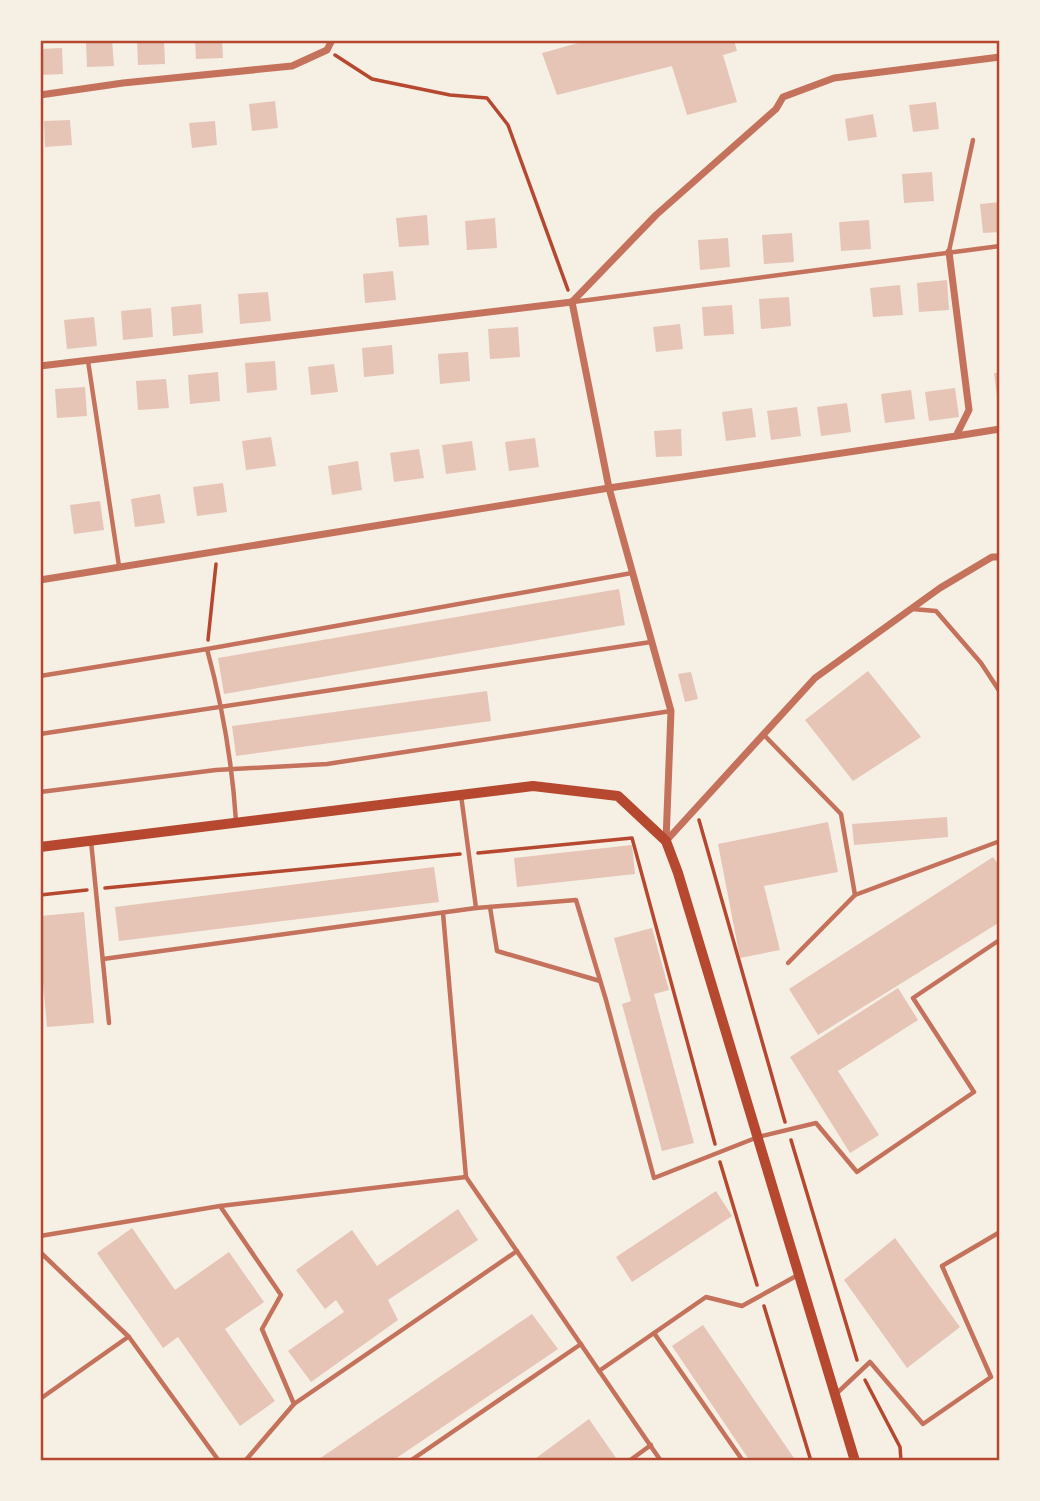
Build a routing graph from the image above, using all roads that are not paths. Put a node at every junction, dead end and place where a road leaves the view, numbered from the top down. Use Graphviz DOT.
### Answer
graph roads {
  1 [pos="332,40"];
  2 [pos="1000,57"];
  3 [pos="40,95"];
  4 [pos="973,140"];
  5 [pos="1000,246"];
  6 [pos="949,252"];
  7 [pos="572,302"];
  8 [pos="88,360"];
  9 [pos="40,366"];
  10 [pos="1000,429"];
  11 [pos="956,436"];
  12 [pos="609,488"];
  13 [pos="1000,557"];
  14 [pos="120,567"];
  15 [pos="633,573"];
  16 [pos="40,580"];
  17 [pos="912,608"];
  18 [pos="652,642"];
  19 [pos="207,649"];
  20 [pos="40,676"];
  21 [pos="1000,692"];
  22 [pos="222,706"];
  23 [pos="671,711"];
  24 [pos="40,734"];
  25 [pos="764,735"];
  26 [pos="232,769"];
  27 [pos="40,792"];
  28 [pos="461,794"];
  29 [pos="236,822"];
  30 [pos="91,840"];
  31 [pos="666,841"];
  32 [pos="1000,841"];
  33 [pos="40,846"];
  34 [pos="855,895"];
  35 [pos="490,907"];
  36 [pos="476,908"];
  37 [pos="443,913"];
  38 [pos="1000,943"];
  39 [pos="103,959"];
  40 [pos="788,962"];
  41 [pos="600,981"];
  42 [pos="109,1023"];
  43 [pos="758,1137"];
  44 [pos="466,1177"];
  45 [pos="219,1206"];
  46 [pos="1000,1232"];
  47 [pos="40,1236"];
  48 [pos="517,1251"];
  49 [pos="40,1252"];
  50 [pos="799,1274"];
  51 [pos="654,1333"];
  52 [pos="129,1337"];
  53 [pos="581,1344"];
  54 [pos="599,1371"];
  55 [pos="835,1395"];
  56 [pos="40,1399"];
  57 [pos="294,1404"];
  58 [pos="650,1445"];
  59 [pos="219,1461"];
  60 [pos="245,1461"];
  61 [pos="410,1461"];
  62 [pos="629,1461"];
  63 [pos="661,1461"];
  64 [pos="743,1461"];
  65 [pos="855,1461"];
  1 -- 3 [label="street"];
  2 -- 7 [label="street"];
  4 -- 6 [label="lane"];
  5 -- 6 [label="lane"];
  6 -- 7 [label="lane"];
  6 -- 11 [label="street"];
  7 -- 8 [label="street"];
  7 -- 12 [label="street"];
  8 -- 9 [label="street"];
  8 -- 14 [label="lane"];
  10 -- 11 [label="street"];
  11 -- 12 [label="street"];
  12 -- 14 [label="street"];
  12 -- 15 [label="street"];
  13 -- 17 [label="street"];
  14 -- 16 [label="street"];
  15 -- 18 [label="street"];
  15 -- 19 [label="lane"];
  17 -- 21 [label="lane"];
  17 -- 25 [label="street"];
  18 -- 22 [label="lane"];
  18 -- 23 [label="street"];
  19 -- 20 [label="lane"];
  19 -- 22 [label="lane"];
  22 -- 24 [label="lane"];
  22 -- 26 [label="lane"];
  23 -- 26 [label="lane"];
  23 -- 31 [label="street"];
  25 -- 31 [label="street"];
  25 -- 34 [label="lane"];
  26 -- 27 [label="lane"];
  26 -- 29 [label="lane"];
  28 -- 29 [label="main road"];
  28 -- 31 [label="main road"];
  28 -- 36 [label="lane"];
  29 -- 30 [label="main road"];
  30 -- 33 [label="main road"];
  30 -- 39 [label="lane"];
  31 -- 43 [label="main road"];
  32 -- 34 [label="lane"];
  34 -- 40 [label="lane"];
  35 -- 36 [label="lane"];
  35 -- 41 [label="lane"];
  35 -- 41 [label="lane"];
  36 -- 37 [label="lane"];
  37 -- 39 [label="lane"];
  37 -- 44 [label="lane"];
  38 -- 43 [label="lane"];
  39 -- 42 [label="lane"];
  41 -- 43 [label="lane"];
  43 -- 50 [label="main road"];
  44 -- 45 [label="lane"];
  44 -- 48 [label="lane"];
  45 -- 47 [label="lane"];
  45 -- 57 [label="lane"];
  46 -- 55 [label="lane"];
  48 -- 53 [label="lane"];
  48 -- 57 [label="lane"];
  49 -- 52 [label="lane"];
  50 -- 51 [label="lane"];
  50 -- 55 [label="main road"];
  51 -- 54 [label="lane"];
  51 -- 64 [label="lane"];
  52 -- 56 [label="lane"];
  52 -- 59 [label="lane"];
  53 -- 54 [label="lane"];
  53 -- 61 [label="lane"];
  54 -- 58 [label="lane"];
  55 -- 65 [label="main road"];
  57 -- 60 [label="lane"];
  58 -- 62 [label="lane"];
  58 -- 63 [label="lane"];
}
